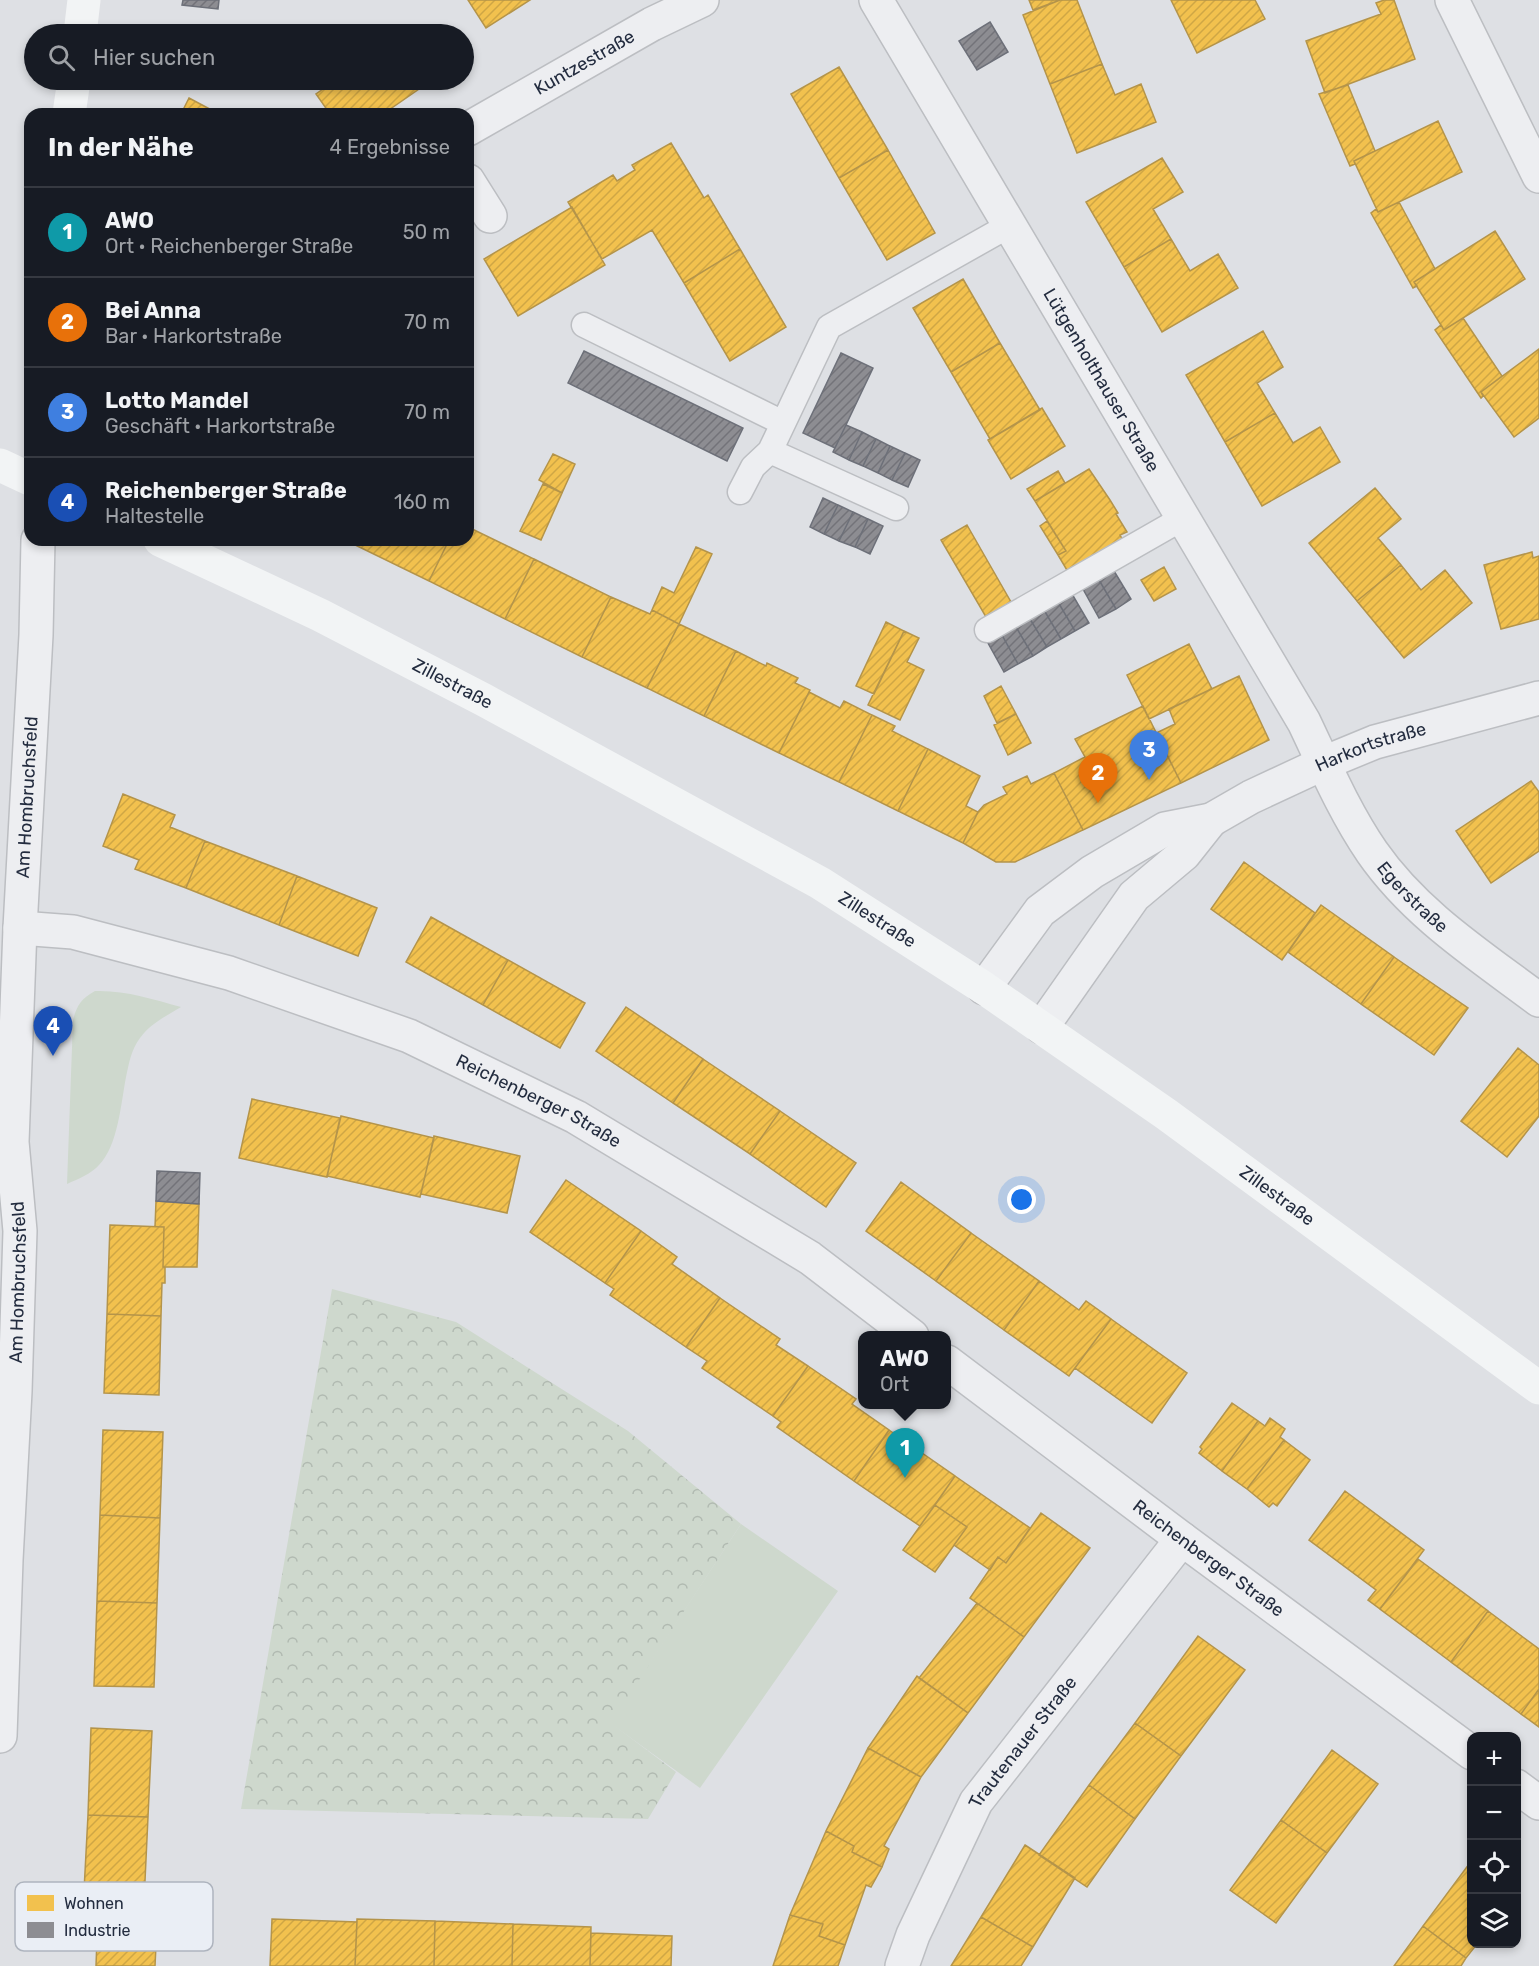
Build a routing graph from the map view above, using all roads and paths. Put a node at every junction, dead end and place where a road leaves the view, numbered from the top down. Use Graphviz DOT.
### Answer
graph roads {
  1 [pos="84,0"];
  2 [pos="702,0"];
  3 [pos="876,0"];
  4 [pos="1452,0"];
  5 [pos="81,24"];
  6 [pos="73,90"];
  7 [pos="70,108"];
  8 [pos="474,126"];
  9 [pos="1539,176"];
  10 [pos="474,191"];
  11 [pos="490,216"];
  12 [pos="1010,225"];
  13 [pos="584,325"];
  14 [pos="783,423"];
  15 [pos="770,451"];
  16 [pos="0,465"];
  17 [pos="24,476"];
  18 [pos="740,492"];
  19 [pos="896,508"];
  20 [pos="1184,518"];
  21 [pos="38,546"];
  22 [pos="173,546"];
  23 [pos="987,630"];
  24 [pos="1539,698"];
  25 [pos="1324,763"];
  26 [pos="1211,820"];
  27 [pos="20,928"];
  28 [pos="984,988"];
  29 [pos="1539,1000"];
  30 [pos="1041,1027"];
  31 [pos="6,1143"];
  32 [pos="907,1331"];
  33 [pos="951,1365"];
  34 [pos="1539,1388"];
  35 [pos="1182,1539"];
  36 [pos="0,1737"];
  37 [pos="1467,1749"];
  38 [pos="1521,1790"];
  39 [pos="1539,1803"];
  40 [pos="902,1966"];
  1 -- 5 [label="main road"];
  2 -- 8 [label="street, Kuntzestraße"];
  3 -- 12 [label="street, Lütgenholthauser Straße"];
  4 -- 9 [label="street"];
  6 -- 7 [label="main road"];
  10 -- 11 [label="street"];
  12 -- 14 [label="lane"];
  12 -- 20 [label="street, Lütgenholthauser Straße"];
  13 -- 14 [label="lane"];
  14 -- 15 [label="lane"];
  15 -- 18 [label="lane"];
  15 -- 19 [label="lane"];
  16 -- 17 [label="main road"];
  20 -- 23 [label="lane"];
  20 -- 25 [label="street, Lütgenholthauser Straße"];
  21 -- 27 [label="street, Am Hombruchsfeld"];
  22 -- 28 [label="main road, Zillestraße"];
  24 -- 25 [label="street, Harkortstraße"];
  25 -- 26 [label="street, Harkortstraße"];
  25 -- 29 [label="street, Egerstraße"];
  26 -- 28 [label="street, Harkortstraße"];
  26 -- 30 [label="street, Harkortstraße"];
  27 -- 31 [label="street, Am Hombruchsfeld"];
  27 -- 32 [label="street, Reichenberger Straße"];
  28 -- 30 [label="main road, Zillestraße"];
  30 -- 34 [label="main road, Zillestraße"];
  31 -- 36 [label="street, Am Hombruchsfeld"];
  33 -- 35 [label="street, Reichenberger Straße"];
  35 -- 37 [label="street, Reichenberger Straße"];
  35 -- 40 [label="street, Trautenauer Straße"];
  38 -- 39 [label="street"];
}
